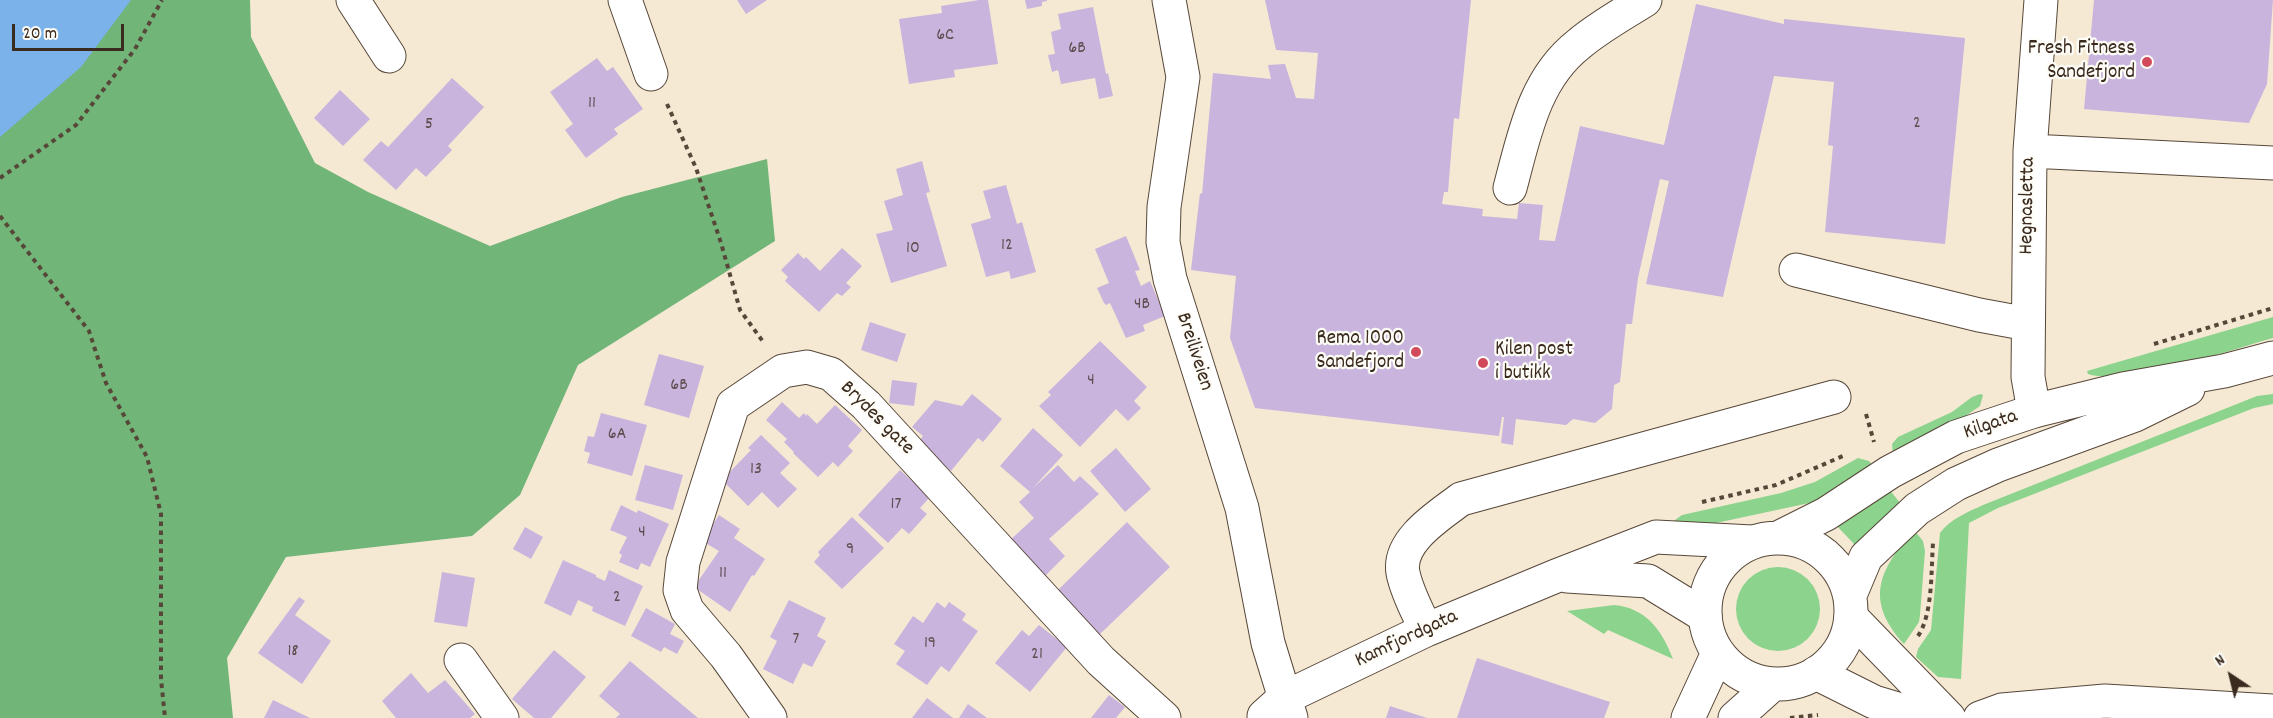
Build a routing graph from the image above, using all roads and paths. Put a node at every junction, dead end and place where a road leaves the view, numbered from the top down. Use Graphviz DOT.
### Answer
graph roads {
  1 [pos="162,0"];
  2 [pos="353,0"];
  3 [pos="625,0"];
  4 [pos="1169,0"];
  5 [pos="1645,0"];
  6 [pos="2041,0"];
  7 [pos="389,56"];
  8 [pos="651,74"];
  9 [pos="2030,151"];
  10 [pos="2273,163"];
  11 [pos="0,178"];
  12 [pos="1510,188"];
  13 [pos="0,216"];
  14 [pos="1796,270"];
  15 [pos="2273,308"];
  16 [pos="2028,324"];
  17 [pos="766,344"];
  18 [pos="2151,345"];
  19 [pos="2273,358"];
  20 [pos="2224,371"];
  21 [pos="1834,398"];
  22 [pos="2034,411"];
  23 [pos="1875,443"];
  24 [pos="1864,448"];
  25 [pos="1853,453"];
  26 [pos="1700,502"];
  27 [pos="1933,538"];
  28 [pos="1765,540"];
  29 [pos="1556,576"];
  30 [pos="1850,606"];
  31 [pos="1705,616"];
  32 [pos="1426,630"];
  33 [pos="1914,642"];
  34 [pos="1718,653"];
  35 [pos="461,660"];
  36 [pos="1816,673"];
  37 [pos="1773,684"];
  38 [pos="1279,711"];
  39 [pos="2273,711"];
  40 [pos="165,718"];
  41 [pos="502,718"];
  42 [pos="770,718"];
  43 [pos="1164,718"];
  44 [pos="1688,718"];
  45 [pos="1735,718"];
  46 [pos="1928,718"];
  47 [pos="1949,718"];
  48 [pos="1980,718"];
  1 -- 11 [label="path"];
  2 -- 7 [label="street"];
  3 -- 8 [label="street"];
  4 -- 38 [label="street, Breiliveien"];
  5 -- 12 [label="street"];
  6 -- 9 [label="street, Hegnasletta"];
  8 -- 17 [label="path"];
  9 -- 10 [label="street"];
  9 -- 16 [label="street, Hegnasletta"];
  13 -- 40 [label="path"];
  14 -- 16 [label="street"];
  15 -- 18 [label="path"];
  16 -- 22 [label="street, Hegnasletta"];
  19 -- 20 [label="street, Kilgata"];
  20 -- 22 [label="street, Kilgata"];
  20 -- 30 [label="street, Kilgata"];
  21 -- 32 [label="street"];
  22 -- 28 [label="street, Kilgata"];
  23 -- 24 [label="path"];
  25 -- 26 [label="path"];
  27 -- 33 [label="path"];
  28 -- 29 [label="street, Kamfjordgata"];
  28 -- 30 [label="street"];
  28 -- 31 [label="street"];
  29 -- 31 [label="street, Kamfjordgata"];
  29 -- 32 [label="street, Kamfjordgata"];
  30 -- 36 [label="street"];
  30 -- 47 [label="street"];
  31 -- 34 [label="street"];
  32 -- 38 [label="street, Kamfjordgata"];
  34 -- 37 [label="street"];
  34 -- 44 [label="street"];
  35 -- 41 [label="street"];
  36 -- 37 [label="street"];
  36 -- 46 [label="street"];
  37 -- 45 [label="street"];
  39 -- 48 [label="street"];
  42 -- 43 [label="street, Brydes gate"];
}
